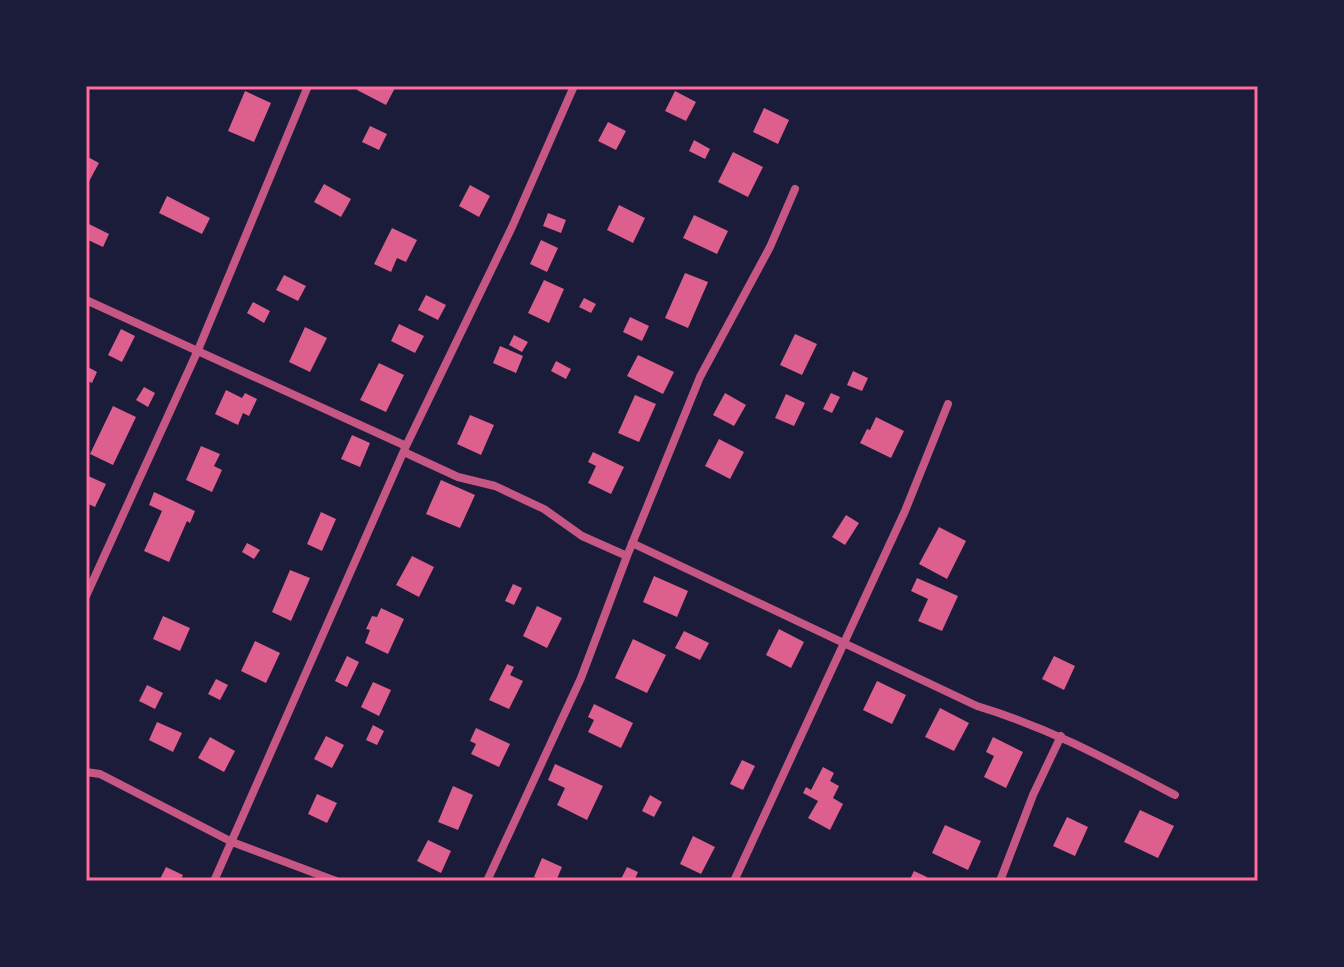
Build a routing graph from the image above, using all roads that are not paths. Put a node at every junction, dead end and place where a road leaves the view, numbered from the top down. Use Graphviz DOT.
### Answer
graph roads {
  1 [pos="308,86"];
  2 [pos="574,86"];
  3 [pos="795,189"];
  4 [pos="86,300"];
  5 [pos="198,350"];
  6 [pos="948,404"];
  7 [pos="405,449"];
  8 [pos="632,543"];
  9 [pos="627,556"];
  10 [pos="86,596"];
  11 [pos="843,643"];
  12 [pos="1061,736"];
  13 [pos="86,772"];
  14 [pos="1175,795"];
  15 [pos="232,842"];
  16 [pos="214,881"];
  17 [pos="336,881"];
  18 [pos="487,881"];
  19 [pos="734,881"];
  20 [pos="1000,881"];
  1 -- 5 [label="street"];
  2 -- 7 [label="street"];
  3 -- 8 [label="street"];
  4 -- 5 [label="street"];
  5 -- 7 [label="street"];
  5 -- 10 [label="street"];
  6 -- 11 [label="street"];
  7 -- 9 [label="street"];
  7 -- 15 [label="street"];
  8 -- 9 [label="street"];
  8 -- 11 [label="street"];
  9 -- 18 [label="street"];
  11 -- 12 [label="street"];
  11 -- 19 [label="street"];
  12 -- 14 [label="street"];
  12 -- 20 [label="street"];
  13 -- 15 [label="street"];
  15 -- 16 [label="street"];
  15 -- 17 [label="street"];
}
